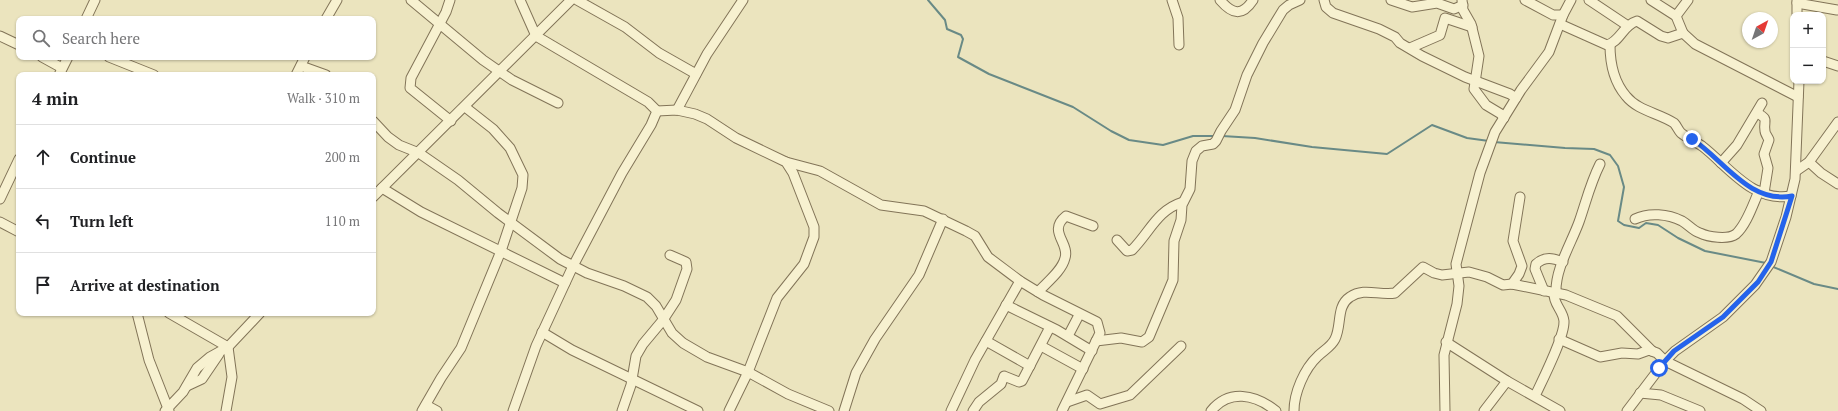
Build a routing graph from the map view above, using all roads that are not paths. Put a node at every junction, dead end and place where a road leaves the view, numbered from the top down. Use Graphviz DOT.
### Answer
graph roads {
  1 [pos="95,0"];
  2 [pos="337,0"];
  3 [pos="411,0"];
  4 [pos="450,0"];
  5 [pos="520,0"];
  6 [pos="571,0"];
  7 [pos="577,0"];
  8 [pos="743,0"];
  9 [pos="1172,0"];
  10 [pos="1220,0"];
  11 [pos="1253,0"];
  12 [pos="1300,0"];
  13 [pos="1324,0"];
  14 [pos="1391,0"];
  15 [pos="1525,0"];
  16 [pos="1571,0"];
  17 [pos="1589,0"];
  18 [pos="1652,0"];
  19 [pos="1688,0"];
  20 [pos="1462,2"];
  21 [pos="1797,2"];
  22 [pos="1837,10"];
  23 [pos="1563,15"];
  24 [pos="87,16"];
  25 [pos="328,16"];
  26 [pos="1676,16"];
  27 [pos="439,24"];
  28 [pos="1560,24"];
  29 [pos="1628,26"];
  30 [pos="1472,27"];
  31 [pos="1683,34"];
  32 [pos="0,36"];
  33 [pos="536,36"];
  34 [pos="16,44"];
  35 [pos="1179,45"];
  36 [pos="1610,45"];
  37 [pos="1410,48"];
  38 [pos="46,60"];
  39 [pos="66,60"];
  40 [pos="116,60"];
  41 [pos="304,60"];
  42 [pos="1826,63"];
  43 [pos="301,66"];
  44 [pos="1838,66"];
  45 [pos="61,71"];
  46 [pos="146,72"];
  47 [pos="298,72"];
  48 [pos="318,72"];
  49 [pos="500,72"];
  50 [pos="696,74"];
  51 [pos="1474,80"];
  52 [pos="1799,84"];
  53 [pos="1798,97"];
  54 [pos="1516,98"];
  55 [pos="558,103"];
  56 [pos="1762,103"];
  57 [pos="465,107"];
  58 [pos="677,110"];
  59 [pos="657,111"];
  60 [pos="1756,113"];
  61 [pos="1504,118"];
  62 [pos="451,121"];
  63 [pos="1838,122"];
  64 [pos="376,124"];
  65 [pos="419,153"];
  66 [pos="786,162"];
  67 [pos="1809,162"];
  68 [pos="1721,163"];
  69 [pos="1600,164"];
  70 [pos="16,165"];
  71 [pos="1796,171"];
  72 [pos="1838,184"];
  73 [pos="382,188"];
  74 [pos="1761,192"];
  75 [pos="376,194"];
  76 [pos="1792,196"];
  77 [pos="1520,197"];
  78 [pos="0,199"];
  79 [pos="1183,202"];
  80 [pos="943,219"];
  81 [pos="1635,220"];
  82 [pos="0,222"];
  83 [pos="510,223"];
  84 [pos="1093,226"];
  85 [pos="16,230"];
  86 [pos="1117,240"];
  87 [pos="501,251"];
  88 [pos="670,255"];
  89 [pos="1563,262"];
  90 [pos="573,266"];
  91 [pos="1457,272"];
  92 [pos="1020,281"];
  93 [pos="565,283"];
  94 [pos="1512,284"];
  95 [pos="1544,291"];
  96 [pos="1038,292"];
  97 [pos="1555,293"];
  98 [pos="1006,305"];
  99 [pos="1079,314"];
  100 [pos="138,316"];
  101 [pos="174,316"];
  102 [pos="257,316"];
  103 [pos="663,320"];
  104 [pos="1050,327"];
  105 [pos="542,332"];
  106 [pos="1068,336"];
  107 [pos="1559,338"];
  108 [pos="986,341"];
  109 [pos="1096,341"];
  110 [pos="1446,342"];
  111 [pos="1041,346"];
  112 [pos="1181,346"];
  113 [pos="225,349"];
  114 [pos="1092,351"];
  115 [pos="1652,351"];
  116 [pos="1665,361"];
  117 [pos="1030,366"];
  118 [pos="1083,369"];
  119 [pos="748,372"];
  120 [pos="632,378"];
  121 [pos="1507,381"];
  122 [pos="1640,392"];
  123 [pos="1535,396"];
  124 [pos="1067,402"];
  125 [pos="424,408"];
  126 [pos="167,410"];
  127 [pos="226,411"];
  128 [pos="437,411"];
  129 [pos="513,411"];
  130 [pos="622,411"];
  131 [pos="698,411"];
  132 [pos="729,411"];
  133 [pos="829,411"];
  134 [pos="844,411"];
  135 [pos="952,411"];
  136 [pos="973,411"];
  137 [pos="1062,411"];
  138 [pos="1211,411"];
  139 [pos="1276,411"];
  140 [pos="1294,411"];
  141 [pos="1445,411"];
  142 [pos="1484,411"];
  143 [pos="1560,411"];
  144 [pos="1627,411"];
  145 [pos="1700,411"];
  146 [pos="1760,411"];
  1 -- 24 [label="street"];
  2 -- 25 [label="street"];
  3 -- 27 [label="street"];
  4 -- 27 [label="street"];
  5 -- 33 [label="street"];
  6 -- 33 [label="street"];
  7 -- 50 [label="street"];
  8 -- 50 [label="street"];
  9 -- 35 [label="street"];
  10 -- 11 [label="street"];
  12 -- 79 [label="street"];
  13 -- 37 [label="street"];
  14 -- 20 [label="street"];
  15 -- 23 [label="street"];
  16 -- 23 [label="street"];
  17 -- 29 [label="street"];
  18 -- 26 [label="street"];
  19 -- 26 [label="street"];
  20 -- 30 [label="street"];
  21 -- 22 [label="street"];
  23 -- 28 [label="street"];
  26 -- 31 [label="street"];
  27 -- 49 [label="street"];
  27 -- 62 [label="street"];
  28 -- 36 [label="street"];
  28 -- 54 [label="street"];
  29 -- 31 [label="street"];
  29 -- 36 [label="street"];
  30 -- 37 [label="street"];
  30 -- 51 [label="street"];
  31 -- 53 [label="street"];
  32 -- 34 [label="street"];
  33 -- 49 [label="street"];
  33 -- 59 [label="street"];
  36 -- 68 [label="street"];
  37 -- 51 [label="street"];
  38 -- 45 [label="street"];
  39 -- 45 [label="street"];
  40 -- 46 [label="street"];
  41 -- 43 [label="street"];
  42 -- 44 [label="street"];
  43 -- 47 [label="street"];
  43 -- 48 [label="street"];
  49 -- 55 [label="street"];
  49 -- 57 [label="street"];
  50 -- 58 [label="street"];
  51 -- 54 [label="street"];
  51 -- 61 [label="street"];
  52 -- 53 [label="street"];
  53 -- 71 [label="street"];
  54 -- 61 [label="street"];
  56 -- 60 [label="street"];
  57 -- 62 [label="street"];
  57 -- 83 [label="street"];
  58 -- 59 [label="street"];
  58 -- 66 [label="street"];
  59 -- 90 [label="street"];
  60 -- 68 [label="street"];
  60 -- 74 [label="street"];
  61 -- 91 [label="street"];
  62 -- 65 [label="street"];
  63 -- 67 [label="street"];
  64 -- 65 [label="street"];
  65 -- 73 [label="street"];
  65 -- 83 [label="street"];
  66 -- 80 [label="street"];
  66 -- 119 [label="street"];
  67 -- 71 [label="street"];
  67 -- 72 [label="street"];
  68 -- 74 [label="street"];
  69 -- 89 [label="street"];
  70 -- 78 [label="street"];
  71 -- 76 [label="street"];
  73 -- 75 [label="street"];
  73 -- 87 [label="street"];
  74 -- 76 [label="street"];
  74 -- 81 [label="street"];
  76 -- 116 [label="street"];
  77 -- 94 [label="street"];
  79 -- 86 [label="street"];
  79 -- 109 [label="street"];
  80 -- 92 [label="street"];
  80 -- 134 [label="street"];
  82 -- 85 [label="street"];
  83 -- 87 [label="street"];
  83 -- 90 [label="street"];
  84 -- 96 [label="street"];
  87 -- 93 [label="street"];
  87 -- 125 [label="street"];
  88 -- 103 [label="street"];
  89 -- 95 [label="street"];
  89 -- 97 [label="street"];
  90 -- 93 [label="street"];
  90 -- 103 [label="street"];
  91 -- 94 [label="street"];
  91 -- 110 [label="street"];
  91 -- 140 [label="street"];
  92 -- 96 [label="street"];
  92 -- 98 [label="street"];
  93 -- 105 [label="street"];
  94 -- 95 [label="street"];
  95 -- 97 [label="street"];
  96 -- 99 [label="street"];
  97 -- 107 [label="street"];
  97 -- 115 [label="street"];
  98 -- 104 [label="street"];
  98 -- 108 [label="street"];
  99 -- 106 [label="street"];
  99 -- 109 [label="street"];
  100 -- 126 [label="street"];
  101 -- 113 [label="street"];
  102 -- 113 [label="street"];
  103 -- 119 [label="street"];
  103 -- 120 [label="street"];
  104 -- 106 [label="street"];
  104 -- 111 [label="street"];
  105 -- 120 [label="street"];
  105 -- 129 [label="street"];
  106 -- 114 [label="street"];
  107 -- 115 [label="street"];
  107 -- 123 [label="street"];
  108 -- 117 [label="street"];
  108 -- 135 [label="street"];
  109 -- 114 [label="street"];
  110 -- 121 [label="street"];
  110 -- 141 [label="street"];
  111 -- 117 [label="street"];
  111 -- 118 [label="street"];
  112 -- 124 [label="street"];
  113 -- 126 [label="street"];
  113 -- 127 [label="street"];
  114 -- 118 [label="street"];
  115 -- 116 [label="street"];
  116 -- 122 [label="street"];
  116 -- 146 [label="street"];
  117 -- 136 [label="street"];
  118 -- 124 [label="street"];
  119 -- 132 [label="street"];
  119 -- 133 [label="street"];
  120 -- 130 [label="street"];
  120 -- 131 [label="street"];
  121 -- 123 [label="street"];
  121 -- 142 [label="street"];
  122 -- 144 [label="street"];
  122 -- 145 [label="street"];
  123 -- 143 [label="street"];
  124 -- 137 [label="street"];
  125 -- 128 [label="street"];
  138 -- 139 [label="street"];
}
